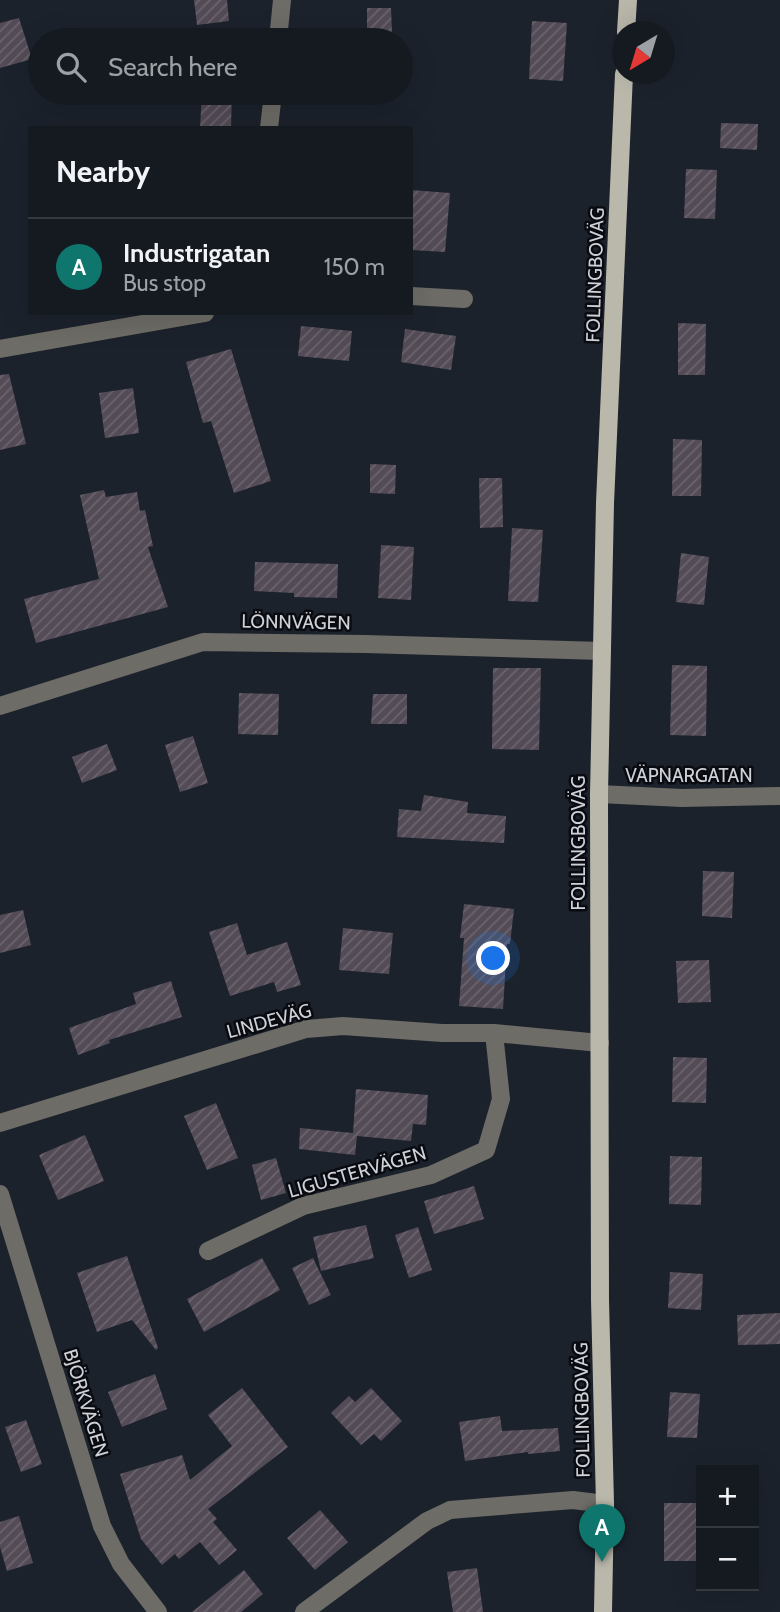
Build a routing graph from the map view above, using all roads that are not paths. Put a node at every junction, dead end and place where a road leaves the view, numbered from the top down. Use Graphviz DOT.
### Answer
graph roads {
  1 [pos="282,0"];
  2 [pos="628,0"];
  3 [pos="627,21"];
  4 [pos="279,28"];
  5 [pos="624,84"];
  6 [pos="272,105"];
  7 [pos="269,126"];
  8 [pos="413,296"];
  9 [pos="464,299"];
  10 [pos="194,315"];
  11 [pos="0,349"];
  12 [pos="602,652"];
  13 [pos="0,706"];
  14 [pos="599,794"];
  15 [pos="780,796"];
  16 [pos="494,1033"];
  17 [pos="600,1043"];
  18 [pos="0,1123"];
  19 [pos="0,1194"];
  20 [pos="208,1251"];
  21 [pos="604,1504"];
  22 [pos="158,1612"];
  23 [pos="304,1612"];
  24 [pos="603,1612"];
  1 -- 4 [label="street"];
  2 -- 3 [label="main road"];
  5 -- 12 [label="main road, FOLLINGBOVÄG"];
  6 -- 7 [label="street"];
  8 -- 9 [label="street"];
  10 -- 11 [label="street"];
  12 -- 13 [label="street, LÖNNVÄGEN"];
  12 -- 14 [label="main road, FOLLINGBOVÄG"];
  14 -- 15 [label="street, VÄPNARGATAN"];
  14 -- 17 [label="main road, FOLLINGBOVÄG"];
  16 -- 17 [label="street, LINDEVÄG"];
  16 -- 18 [label="street, LINDEVÄG"];
  16 -- 20 [label="street, LIGUSTERVÄGEN"];
  17 -- 21 [label="main road, FOLLINGBOVÄG"];
  19 -- 22 [label="street, BJÖRKVÄGEN"];
  21 -- 23 [label="street"];
  21 -- 24 [label="main road, FOLLINGBOVÄG"];
}
